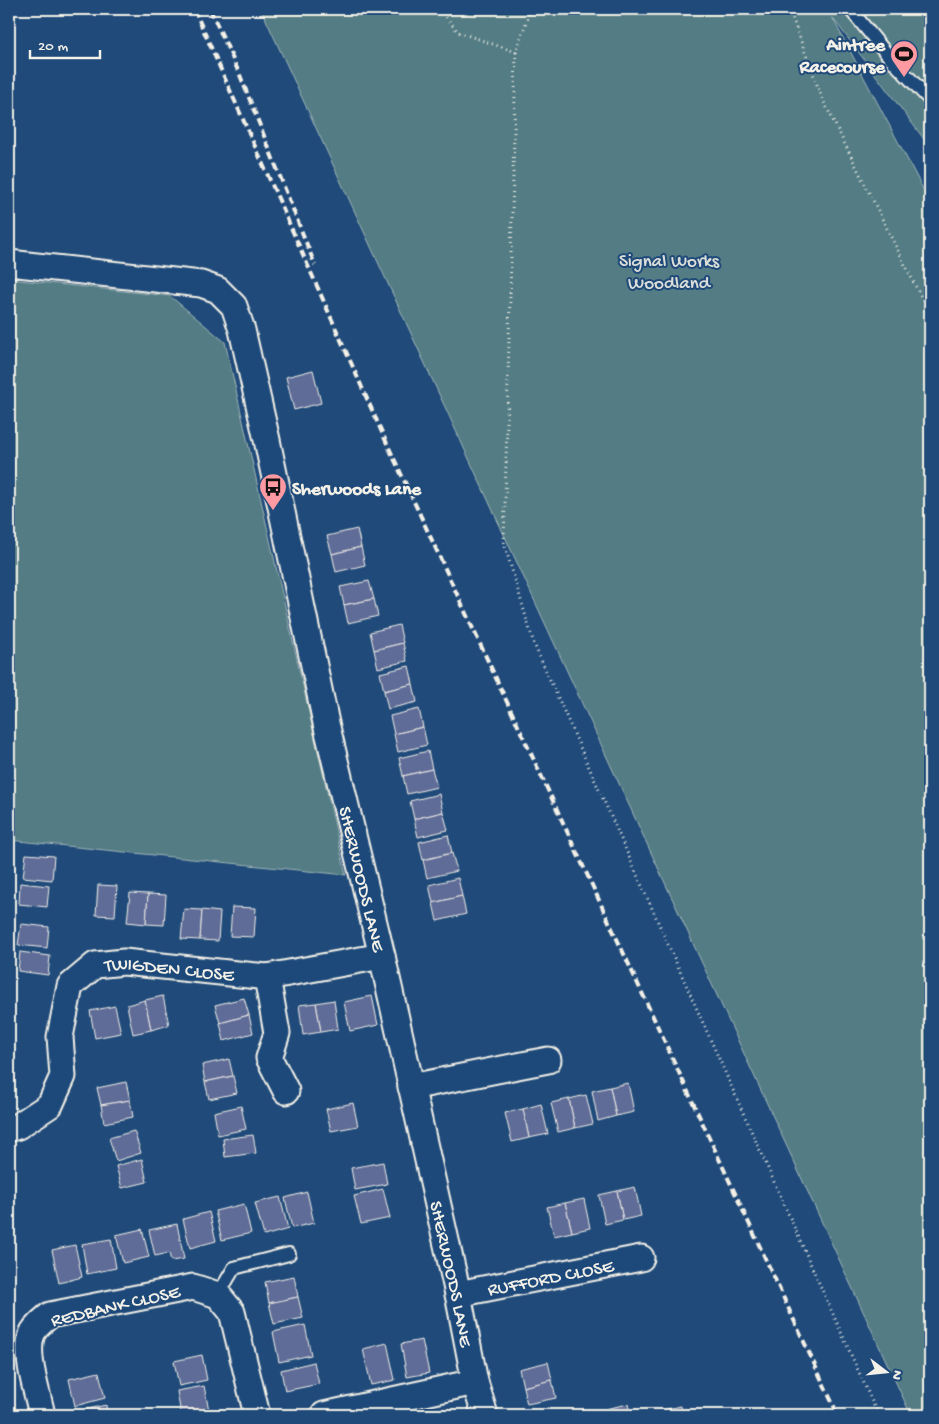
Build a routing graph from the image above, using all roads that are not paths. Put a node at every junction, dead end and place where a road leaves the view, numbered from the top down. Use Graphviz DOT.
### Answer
graph roads {
  1 [pos="850,9"];
  2 [pos="930,100"];
  3 [pos="9,263"];
  4 [pos="382,956"];
  5 [pos="267,977"];
  6 [pos="548,1060"];
  7 [pos="411,1087"];
  8 [pos="286,1091"];
  9 [pos="9,1129"];
  10 [pos="289,1254"];
  11 [pos="641,1258"];
  12 [pos="458,1294"];
  13 [pos="218,1295"];
  14 [pos="475,1382"];
  15 [pos="42,1415"];
  16 [pos="257,1415"];
  17 [pos="324,1415"];
  18 [pos="485,1415"];
  1 -- 2 [label="lane"];
  3 -- 4 [label="street, SHERWOODS LANE"];
  4 -- 5 [label="street, TWIGDEN CLOSE"];
  4 -- 7 [label="street, SHERWOODS LANE"];
  5 -- 8 [label="street"];
  5 -- 9 [label="street, TWIGDEN CLOSE"];
  6 -- 7 [label="street"];
  7 -- 12 [label="street, SHERWOODS LANE"];
  10 -- 13 [label="lane"];
  11 -- 12 [label="street, RUFFORD CLOSE"];
  12 -- 14 [label="street, SHERWOODS LANE"];
  13 -- 15 [label="street, REDBANK CLOSE"];
  13 -- 16 [label="street"];
  14 -- 17 [label="street"];
  14 -- 18 [label="street, SHERWOODS LANE"];
}
